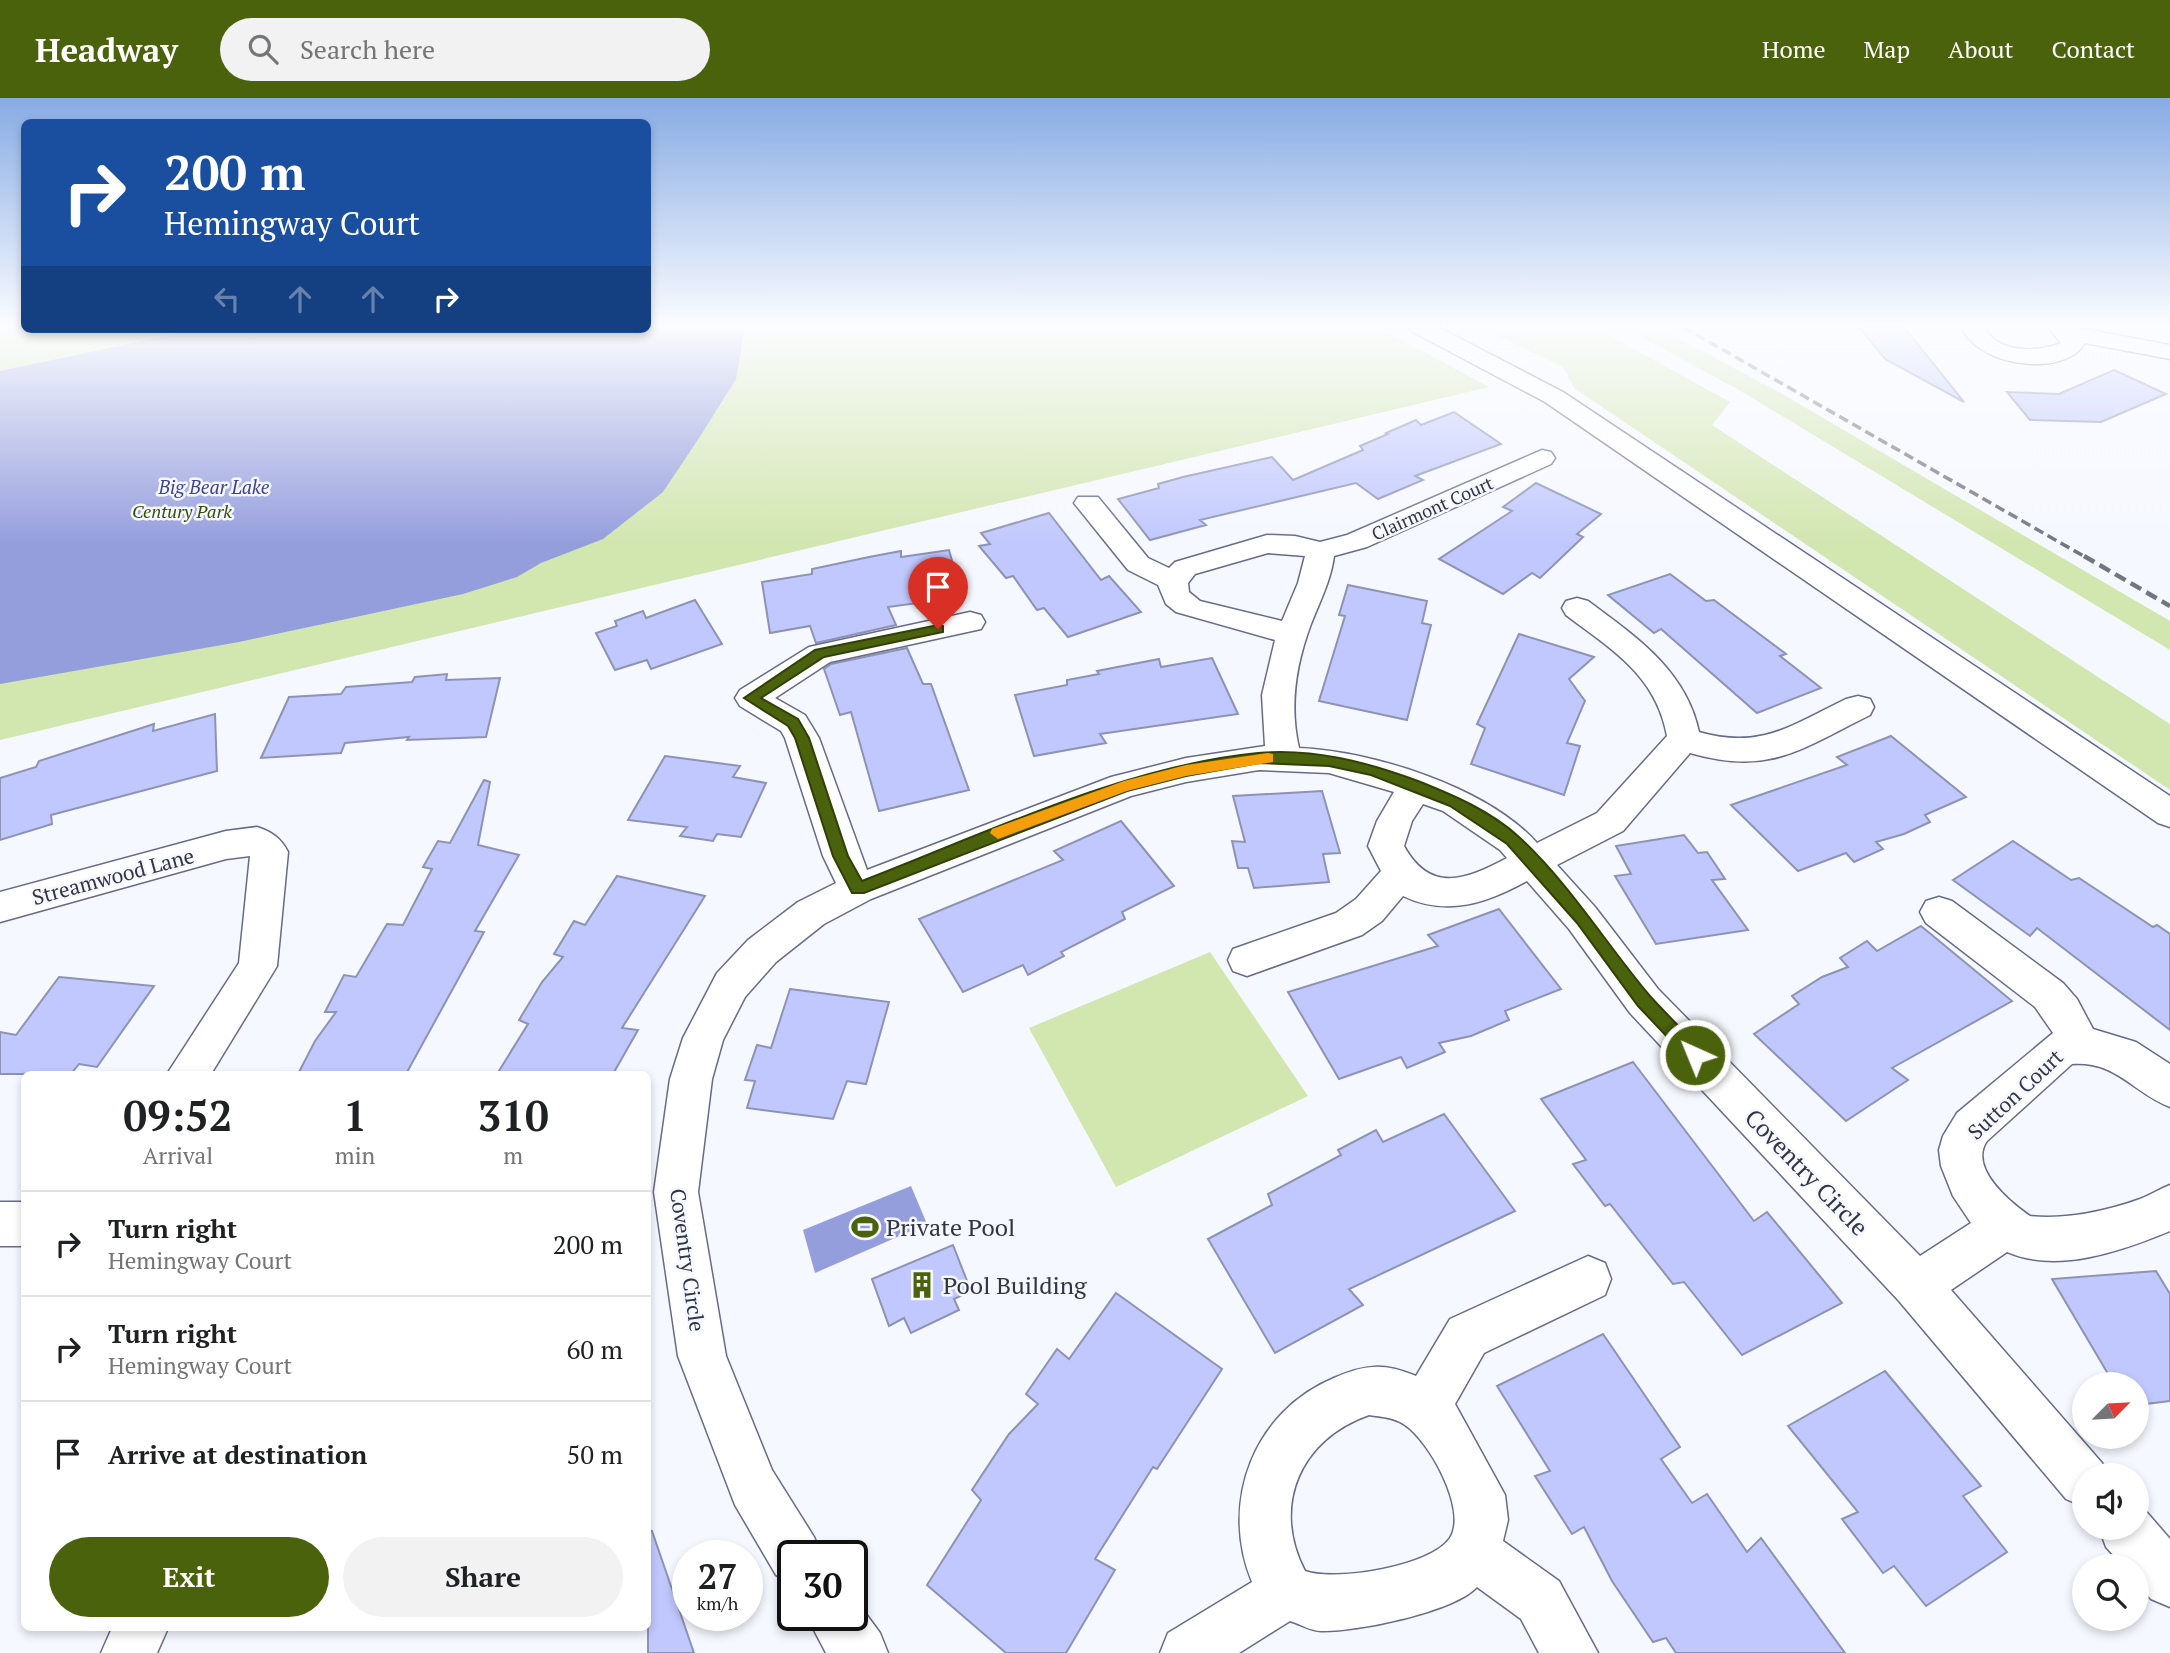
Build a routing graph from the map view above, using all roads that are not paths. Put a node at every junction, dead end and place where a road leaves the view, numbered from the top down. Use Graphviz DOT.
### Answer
graph roads {
  1 [pos="1558,400"];
  2 [pos="1542,458"];
  3 [pos="1088,503"];
  4 [pos="1320,551"];
  5 [pos="1173,580"];
  6 [pos="1577,608"];
  7 [pos="970,622"];
  8 [pos="1292,634"];
  9 [pos="1858,707"];
  10 [pos="1684,738"];
  11 [pos="1284,758"];
  12 [pos="1418,786"];
  13 [pos="2170,814"];
  14 [pos="1534,861"];
  15 [pos="1401,873"];
  16 [pos="858,889"];
  17 [pos="0,907"];
  18 [pos="1939,912"];
  19 [pos="1247,960"];
  20 [pos="2080,1045"];
  21 [pos="190,1071"];
  22 [pos="2170,1088"];
  23 [pos="662,1194"];
  24 [pos="2170,1206"];
  25 [pos="0,1224"];
  26 [pos="21,1224"];
  27 [pos="2003,1227"];
  28 [pos="1588,1279"];
  29 [pos="1916,1285"];
  30 [pos="1425,1409"];
  31 [pos="2072,1466"];
  32 [pos="785,1540"];
  33 [pos="2135,1540"];
  34 [pos="1474,1552"];
  35 [pos="2170,1580"];
  36 [pos="1286,1592"];
  37 [pos="139,1631"];
  38 [pos="844,1631"];
  39 [pos="129,1653"];
  40 [pos="860,1653"];
  41 [pos="1188,1653"];
  42 [pos="1570,1653"];
  1 -- 13 [label="street"];
  2 -- 4 [label="street, Clairmont Court"];
  3 -- 5 [label="street"];
  4 -- 5 [label="street, Clairmont Court"];
  4 -- 8 [label="street"];
  5 -- 8 [label="street"];
  6 -- 10 [label="street"];
  7 -- 16 [label="street"];
  8 -- 11 [label="street"];
  9 -- 10 [label="street"];
  10 -- 14 [label="street"];
  11 -- 12 [label="street, Coventry Circle"];
  11 -- 16 [label="street, Coventry Circle"];
  12 -- 14 [label="street, Coventry Circle"];
  12 -- 15 [label="street"];
  14 -- 15 [label="street"];
  14 -- 29 [label="street, Coventry Circle"];
  15 -- 19 [label="street"];
  16 -- 23 [label="street, Coventry Circle"];
  17 -- 21 [label="street, Streamwood Lane"];
  18 -- 20 [label="street, Sutton Court"];
  20 -- 22 [label="street, Sutton Court"];
  20 -- 27 [label="street, Sutton Court"];
  23 -- 32 [label="street, Coventry Circle"];
  24 -- 27 [label="street, Sutton Court"];
  25 -- 26 [label="street"];
  27 -- 29 [label="street"];
  28 -- 30 [label="street"];
  29 -- 31 [label="street, Coventry Circle"];
  30 -- 34 [label="street"];
  30 -- 36 [label="street"];
  33 -- 35 [label="street"];
  34 -- 36 [label="street"];
  34 -- 42 [label="street"];
  36 -- 41 [label="street"];
  37 -- 39 [label="street"];
  38 -- 40 [label="street"];
}
